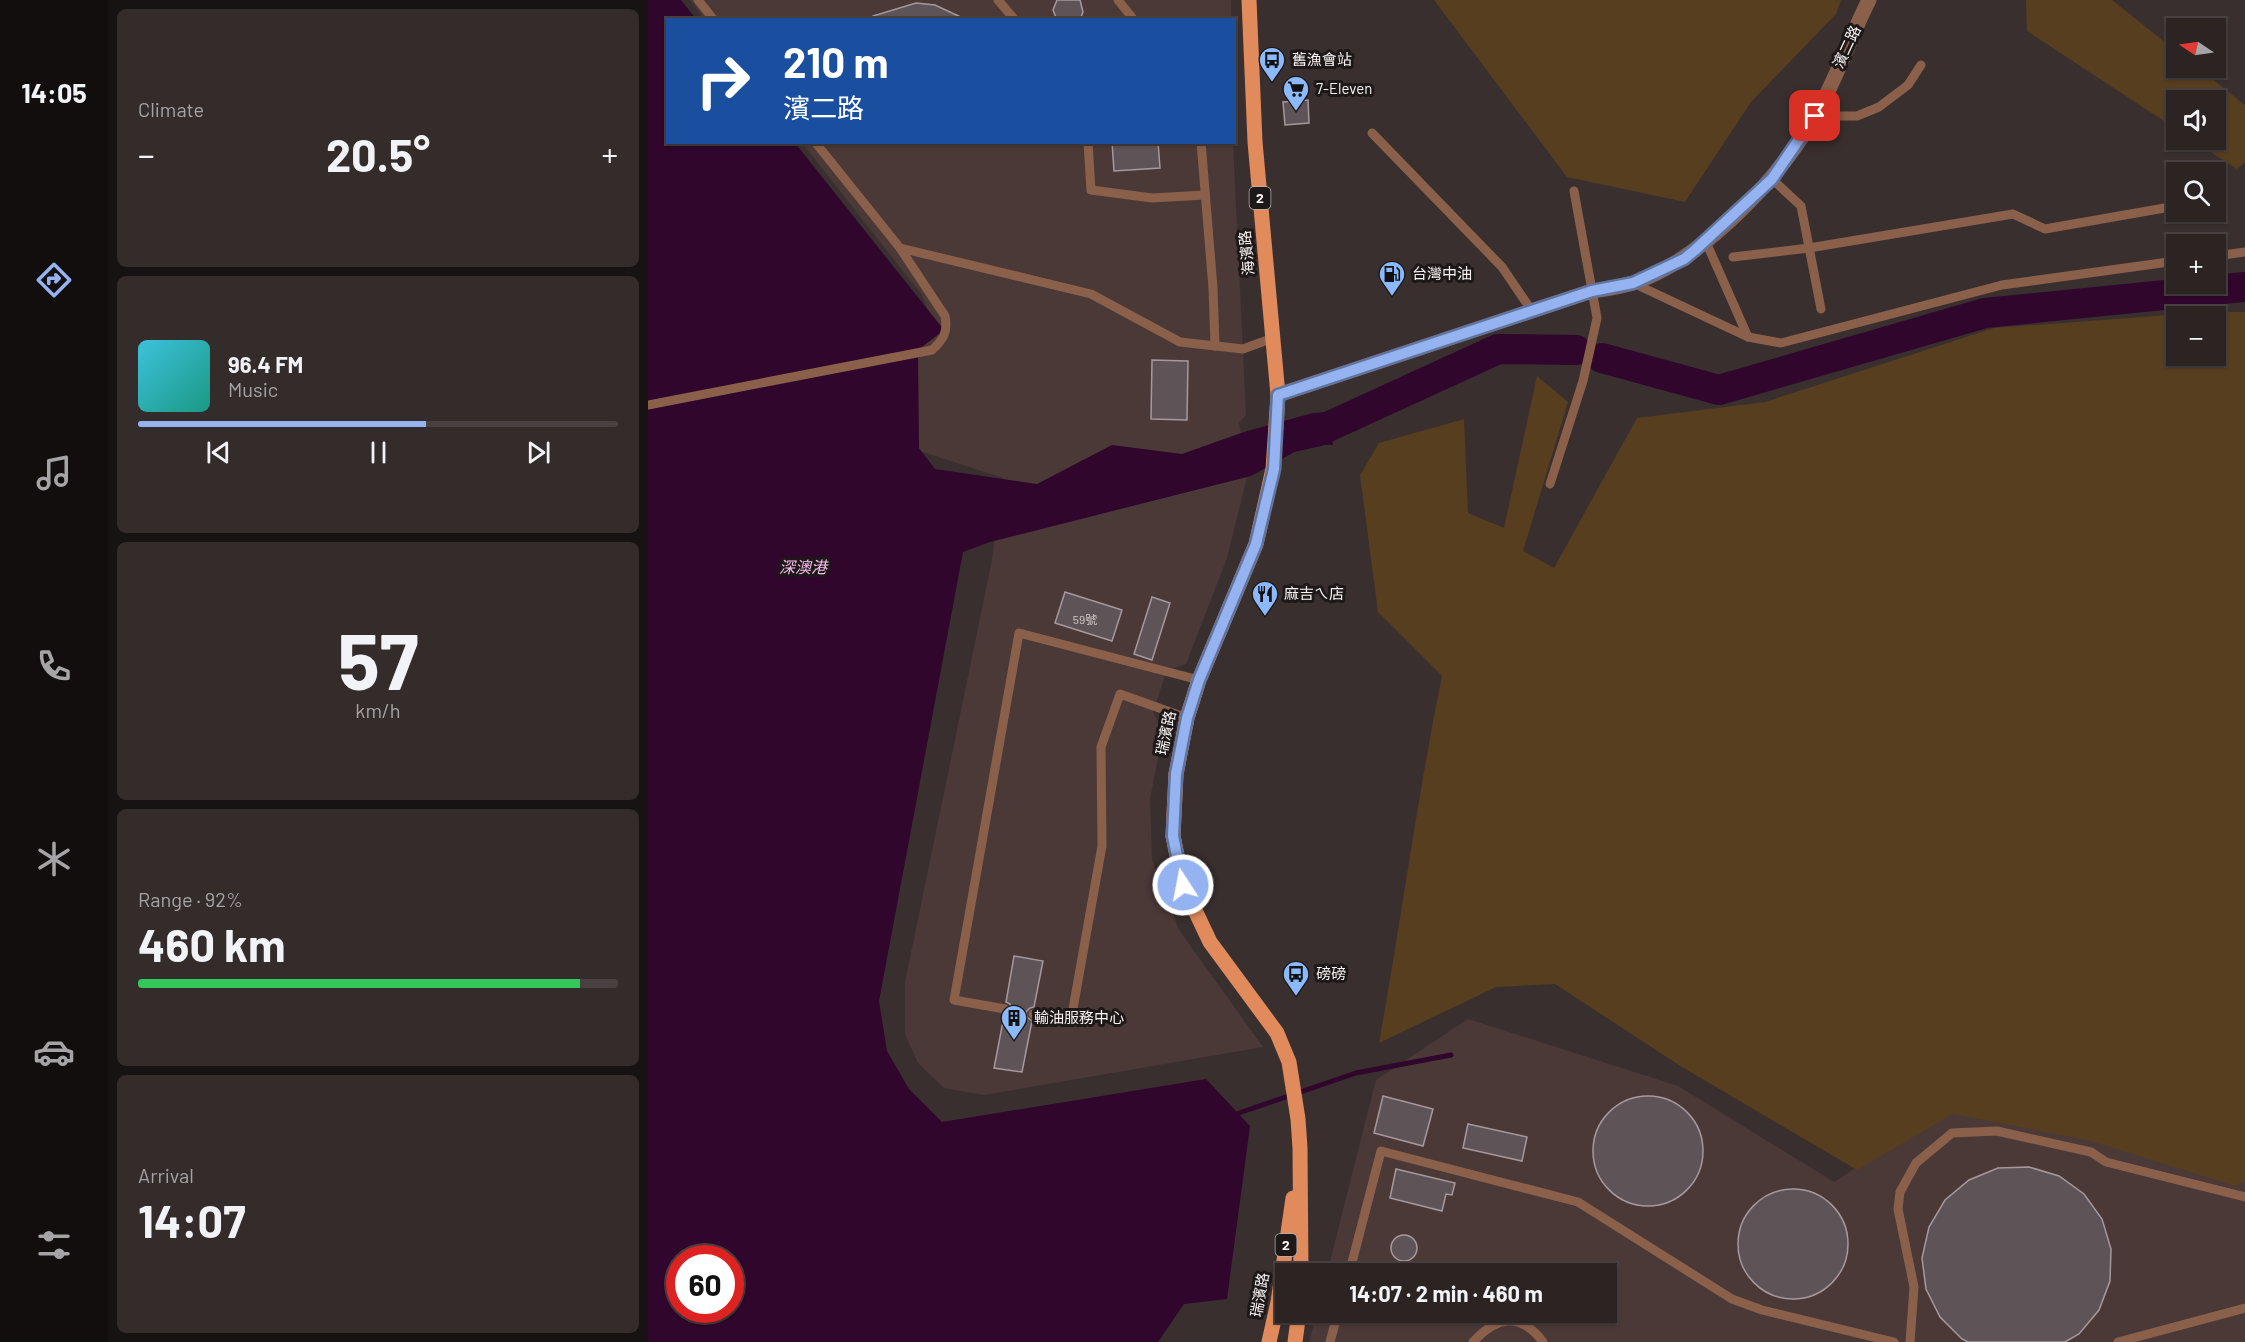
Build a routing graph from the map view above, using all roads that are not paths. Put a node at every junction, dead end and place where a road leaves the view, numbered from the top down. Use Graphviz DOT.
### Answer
graph roads {
  1 [pos="698,0"];
  2 [pos="998,0"];
  3 [pos="1118,0"];
  4 [pos="1249,0"];
  5 [pos="1869,0"];
  6 [pos="712,18"];
  7 [pos="1013,18"];
  8 [pos="1132,18"];
  9 [pos="1921,65"];
  10 [pos="1815,116"];
  11 [pos="1372,133"];
  12 [pos="816,144"];
  13 [pos="1088,144"];
  14 [pos="1201,144"];
  15 [pos="1772,179"];
  16 [pos="1574,190"];
  17 [pos="1206,195"];
  18 [pos="2166,208"];
  19 [pos="1706,242"];
  20 [pos="900,248"];
  21 [pos="1809,248"];
  22 [pos="2245,252"];
  23 [pos="2226,255"];
  24 [pos="1733,257"];
  25 [pos="2166,262"];
  26 [pos="1633,283"];
  27 [pos="1592,291"];
  28 [pos="1821,309"];
  29 [pos="1532,311"];
  30 [pos="1748,337"];
  31 [pos="1273,338"];
  32 [pos="1215,346"];
  33 [pos="1278,395"];
  34 [pos="648,405"];
  35 [pos="1550,484"];
  36 [pos="1199,680"];
  37 [pos="1187,718"];
  38 [pos="1005,1009"];
  39 [pos="1033,1014"];
  40 [pos="1300,1148"];
  41 [pos="2245,1197"];
  42 [pos="1301,1263"];
  43 [pos="1352,1263"];
  44 [pos="2245,1308"];
  45 [pos="1298,1323"];
  46 [pos="1335,1323"];
  47 [pos="1269,1342"];
  48 [pos="1295,1342"];
  49 [pos="1330,1342"];
  50 [pos="1473,1342"];
  51 [pos="1543,1342"];
  52 [pos="1894,1342"];
  53 [pos="1910,1342"];
  54 [pos="2118,1342"];
  1 -- 6 [label="lane"];
  2 -- 7 [label="lane"];
  3 -- 8 [label="lane"];
  4 -- 31 [label="main road, 海濱路 / 2"];
  5 -- 10 [label="street, 濱二路"];
  9 -- 10 [label="lane"];
  10 -- 15 [label="street, 濱二路"];
  11 -- 29 [label="lane"];
  12 -- 20 [label="lane"];
  13 -- 17 [label="lane"];
  14 -- 17 [label="lane"];
  15 -- 19 [label="street, 濱二路"];
  15 -- 21 [label="lane"];
  16 -- 27 [label="lane"];
  17 -- 32 [label="lane"];
  18 -- 21 [label="lane"];
  19 -- 26 [label="street, 濱二路"];
  19 -- 30 [label="lane"];
  20 -- 32 [label="lane"];
  20 -- 34 [label="lane"];
  21 -- 24 [label="lane"];
  21 -- 28 [label="lane"];
  22 -- 23 [label="lane"];
  25 -- 30 [label="lane"];
  26 -- 27 [label="street, 濱二路"];
  26 -- 30 [label="lane"];
  27 -- 29 [label="street, 濱二路"];
  27 -- 35 [label="lane"];
  29 -- 33 [label="street, 濱二路"];
  31 -- 32 [label="lane"];
  31 -- 33 [label="main road, 海濱路 / 2"];
  33 -- 36 [label="main road, 瑞濱路 / 2"];
  36 -- 37 [label="main road, 瑞濱路 / 2"];
  36 -- 38 [label="lane"];
  37 -- 39 [label="lane"];
  37 -- 40 [label="main road, 瑞濱路 / 2"];
  40 -- 42 [label="main road, 瑞濱路 / 2"];
  40 -- 47 [label="main road, 瑞濱路 / 2"];
  41 -- 53 [label="lane"];
  43 -- 52 [label="lane"];
  44 -- 54 [label="lane"];
  45 -- 48 [label="main road"];
  46 -- 49 [label="lane"];
  50 -- 51 [label="lane"];
}
